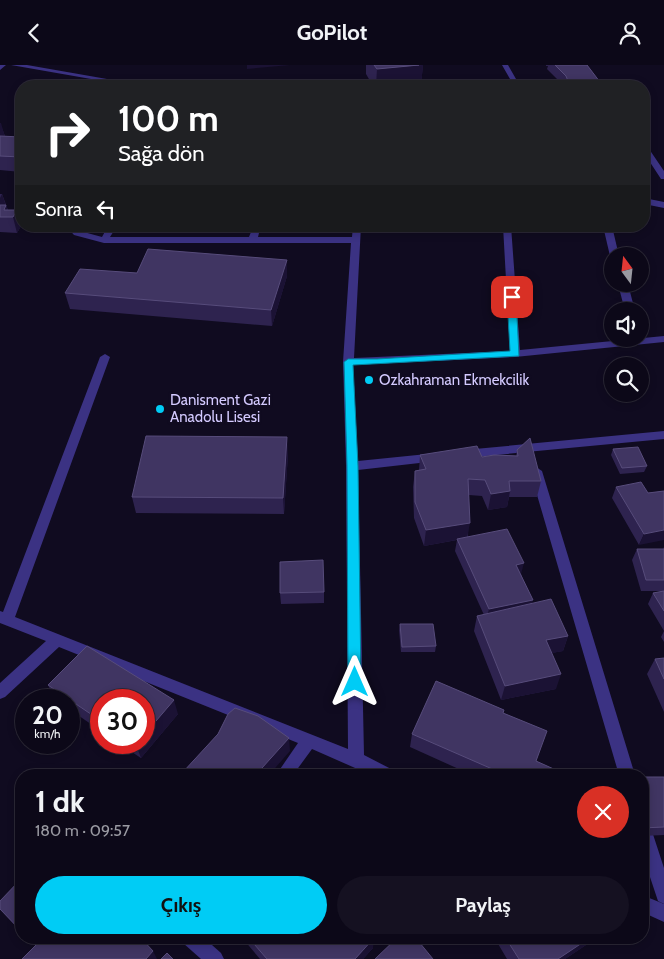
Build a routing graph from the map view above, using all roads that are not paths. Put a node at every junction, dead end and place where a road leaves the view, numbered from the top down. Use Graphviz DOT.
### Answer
graph roads {
  1 [pos="3,65"];
  2 [pos="14,65"];
  3 [pos="505,65"];
  4 [pos="0,68"];
  5 [pos="106,80"];
  6 [pos="514,80"];
  7 [pos="650,157"];
  8 [pos="664,177"];
  9 [pos="650,202"];
  10 [pos="664,205"];
  11 [pos="76,232"];
  12 [pos="109,232"];
  13 [pos="357,232"];
  14 [pos="508,232"];
  15 [pos="609,232"];
  16 [pos="251,233"];
  17 [pos="356,239"];
  18 [pos="104,240"];
  19 [pos="613,247"];
  20 [pos="664,339"];
  21 [pos="649,340"];
  22 [pos="604,344"];
  23 [pos="515,354"];
  24 [pos="105,357"];
  25 [pos="348,362"];
  26 [pos="664,435"];
  27 [pos="528,447"];
  28 [pos="352,466"];
  29 [pos="4,619"];
  30 [pos="56,641"];
  31 [pos="0,692"];
  32 [pos="309,740"];
  33 [pos="356,759"];
  34 [pos="288,769"];
  35 [pos="375,769"];
  36 [pos="625,769"];
  37 [pos="649,847"];
  38 [pos="664,895"];
  39 [pos="649,906"];
  40 [pos="664,913"];
  41 [pos="197,944"];
  42 [pos="215,959"];
  1 -- 4 [label="street"];
  2 -- 5 [label="street"];
  3 -- 6 [label="street"];
  7 -- 8 [label="street"];
  9 -- 10 [label="street"];
  11 -- 18 [label="street"];
  12 -- 18 [label="street"];
  13 -- 17 [label="street"];
  14 -- 23 [label="street"];
  15 -- 19 [label="street"];
  16 -- 17 [label="street"];
  16 -- 18 [label="street"];
  17 -- 25 [label="street"];
  20 -- 21 [label="street"];
  22 -- 23 [label="street"];
  23 -- 25 [label="street"];
  24 -- 29 [label="street"];
  25 -- 28 [label="street"];
  26 -- 27 [label="street"];
  27 -- 28 [label="street"];
  27 -- 36 [label="street"];
  28 -- 33 [label="street"];
  29 -- 30 [label="street"];
  30 -- 31 [label="street"];
  30 -- 32 [label="street"];
  32 -- 33 [label="street"];
  32 -- 34 [label="street"];
  33 -- 35 [label="street"];
  37 -- 38 [label="street"];
  39 -- 40 [label="street"];
  41 -- 42 [label="street"];
}
